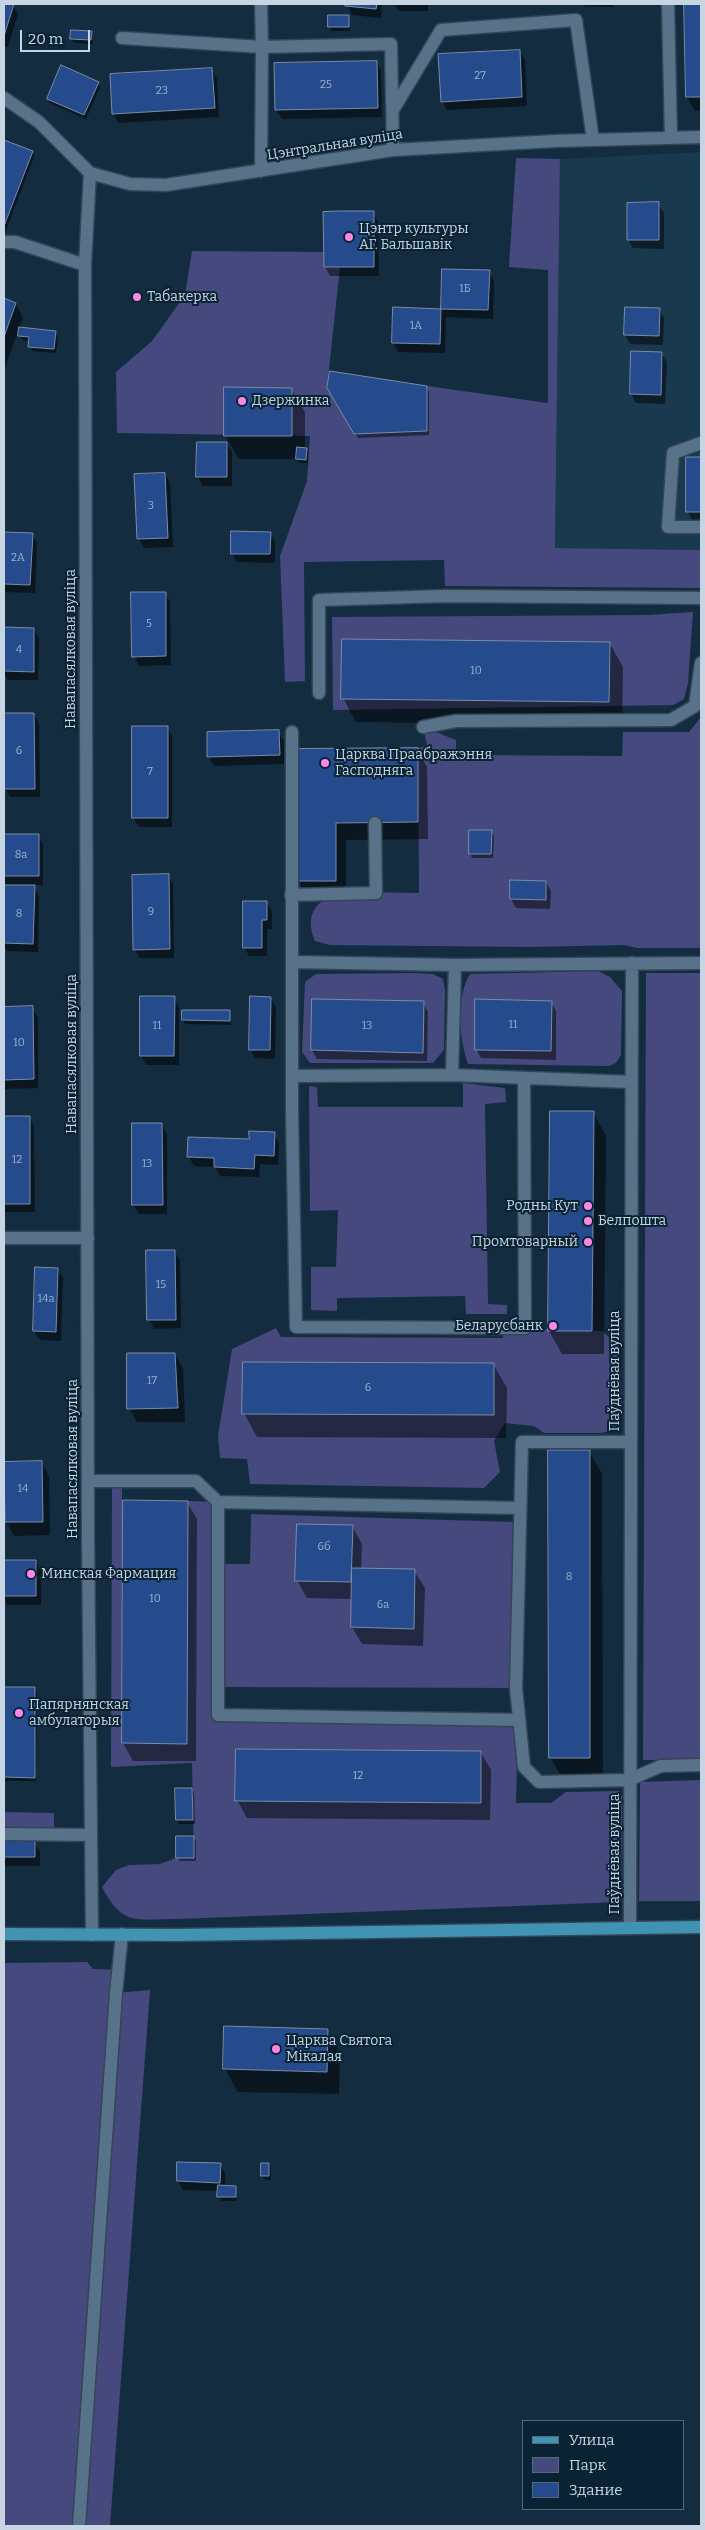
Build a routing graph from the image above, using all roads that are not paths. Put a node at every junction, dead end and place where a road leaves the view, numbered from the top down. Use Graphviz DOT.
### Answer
graph roads {
  1 [pos="261,4"];
  2 [pos="668,4"];
  3 [pos="122,38"];
  4 [pos="262,47"];
  5 [pos="4,98"];
  6 [pos="393,110"];
  7 [pos="671,137"];
  8 [pos="701,137"];
  9 [pos="593,140"];
  10 [pos="394,150"];
  11 [pos="261,172"];
  12 [pos="90,173"];
  13 [pos="4,242"];
  14 [pos="85,265"];
  15 [pos="701,443"];
  16 [pos="701,527"];
  17 [pos="701,598"];
  18 [pos="701,663"];
  19 [pos="319,693"];
  20 [pos="423,727"];
  21 [pos="292,732"];
  22 [pos="375,823"];
  23 [pos="291,895"];
  24 [pos="293,962"];
  25 [pos="632,963"];
  26 [pos="701,963"];
  27 [pos="455,964"];
  28 [pos="292,1076"];
  29 [pos="452,1076"];
  30 [pos="524,1079"];
  31 [pos="631,1082"];
  32 [pos="4,1238"];
  33 [pos="88,1238"];
  34 [pos="631,1442"];
  35 [pos="88,1481"];
  36 [pos="218,1502"];
  37 [pos="519,1508"];
  38 [pos="518,1720"];
  39 [pos="701,1765"];
  40 [pos="629,1780"];
  41 [pos="4,1834"];
  42 [pos="91,1835"];
  43 [pos="701,1927"];
  44 [pos="630,1928"];
  45 [pos="4,1934"];
  46 [pos="122,1934"];
  47 [pos="92,1935"];
  48 [pos="79,2526"];
  1 -- 4 [label="street"];
  2 -- 7 [label="street"];
  3 -- 4 [label="street"];
  4 -- 6 [label="street"];
  4 -- 11 [label="street"];
  5 -- 12 [label="street"];
  6 -- 9 [label="street"];
  6 -- 10 [label="street"];
  7 -- 8 [label="street, Цэнтральная вуліца"];
  7 -- 9 [label="street, Цэнтральная вуліца"];
  9 -- 10 [label="street, Цэнтральная вуліца"];
  10 -- 11 [label="street, Цэнтральная вуліца"];
  11 -- 12 [label="street, Цэнтральная вуліца"];
  12 -- 14 [label="street, Навапасялковая вуліца"];
  13 -- 14 [label="street"];
  14 -- 33 [label="street, Навапасялковая вуліца"];
  15 -- 16 [label="street"];
  17 -- 19 [label="street"];
  18 -- 20 [label="street"];
  21 -- 23 [label="street"];
  22 -- 23 [label="street"];
  23 -- 24 [label="street"];
  24 -- 27 [label="street"];
  24 -- 28 [label="street"];
  25 -- 26 [label="street"];
  25 -- 27 [label="street"];
  25 -- 31 [label="street, Паўднёвая вуліца"];
  27 -- 29 [label="street"];
  28 -- 29 [label="street"];
  28 -- 30 [label="street"];
  29 -- 30 [label="street"];
  30 -- 31 [label="street"];
  31 -- 34 [label="street, Паўднёвая вуліца"];
  32 -- 33 [label="street"];
  33 -- 35 [label="street, Навапасялковая вуліца"];
  34 -- 37 [label="street"];
  34 -- 40 [label="street, Паўднёвая вуліца"];
  35 -- 36 [label="street"];
  35 -- 42 [label="street, Навапасялковая вуліца"];
  36 -- 37 [label="street"];
  36 -- 38 [label="street"];
  37 -- 38 [label="street"];
  38 -- 40 [label="street"];
  39 -- 40 [label="street, Паўднёвая вуліца"];
  40 -- 44 [label="street, Паўднёвая вуліца"];
  41 -- 42 [label="street"];
  42 -- 47 [label="street, Навапасялковая вуліца"];
  43 -- 44 [label="main road"];
  44 -- 46 [label="main road"];
  45 -- 47 [label="main road"];
  46 -- 47 [label="main road"];
  46 -- 48 [label="street"];
}
